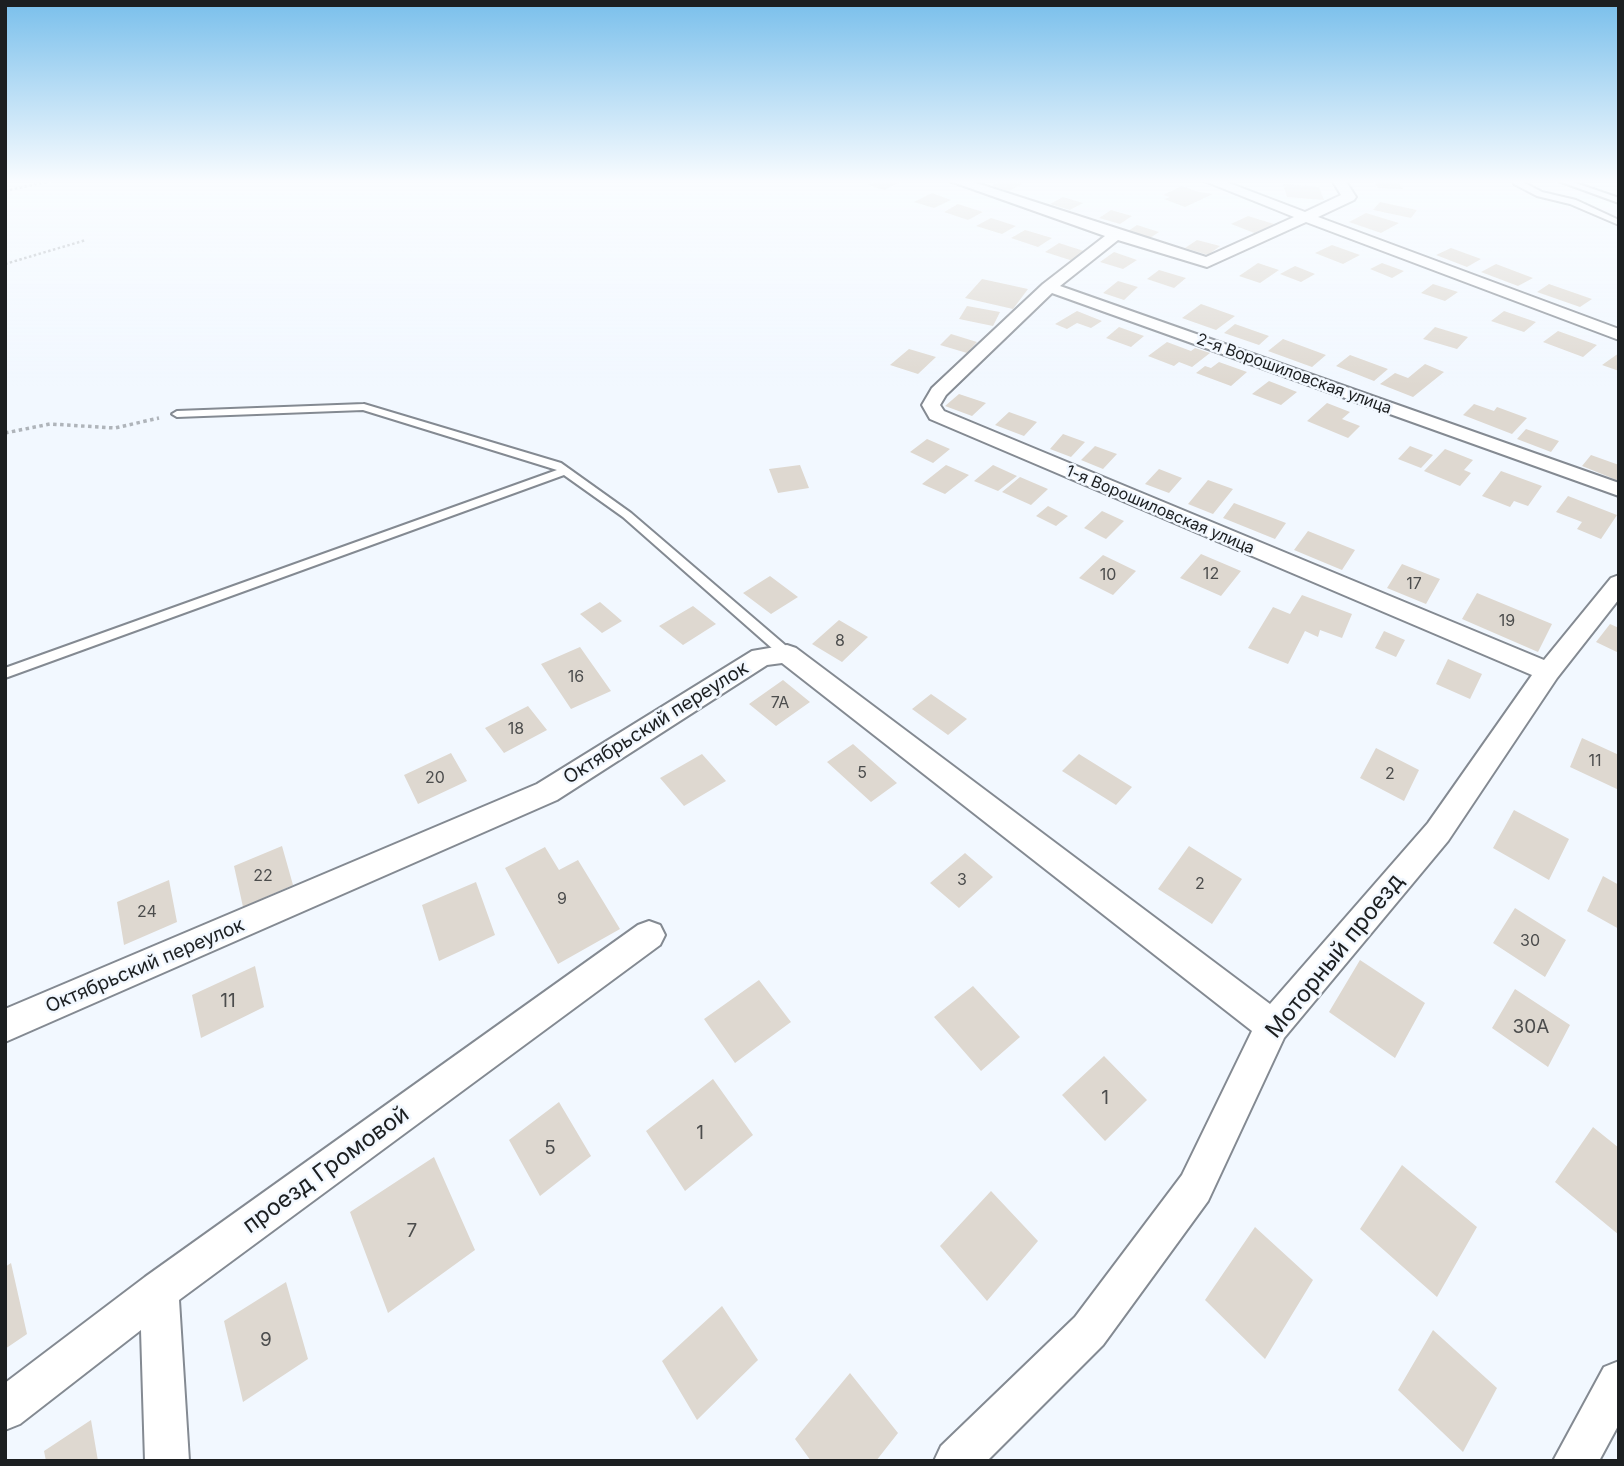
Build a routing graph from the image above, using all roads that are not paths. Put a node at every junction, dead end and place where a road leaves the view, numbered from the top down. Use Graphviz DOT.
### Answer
graph roads {
  1 [pos="1099,248"];
  2 [pos="1161,248"];
  3 [pos="1237,248"];
  4 [pos="1389,248"];
  5 [pos="1049,287"];
  6 [pos="1619,335"];
  7 [pos="177,414"];
  8 [pos="565,471"];
  9 [pos="1619,490"];
  10 [pos="1619,583"];
  11 [pos="787,654"];
  12 [pos="1548,672"];
  13 [pos="5,673"];
  14 [pos="649,935"];
  15 [pos="5,1026"];
  16 [pos="1272,1026"];
  17 [pos="159,1291"];
  18 [pos="1619,1382"];
  19 [pos="5,1409"];
  20 [pos="167,1461"];
  21 [pos="956,1461"];
  22 [pos="1575,1461"];
  1 -- 5 [label="street"];
  2 -- 3 [label="street"];
  4 -- 6 [label="street"];
  5 -- 9 [label="street, 2-я Ворошиловская улица"];
  5 -- 12 [label="street, 1-я Ворошиловская улица"];
  7 -- 8 [label="lane"];
  8 -- 11 [label="lane"];
  8 -- 13 [label="lane"];
  10 -- 12 [label="street, Моторный проезд"];
  11 -- 15 [label="street, Октябрьский переулок"];
  11 -- 16 [label="street"];
  12 -- 16 [label="street, Моторный проезд"];
  14 -- 17 [label="street, проезд Громовой"];
  16 -- 21 [label="street, Моторный проезд"];
  17 -- 19 [label="street, проезд Громовой"];
  17 -- 20 [label="street"];
  18 -- 22 [label="street"];
}
